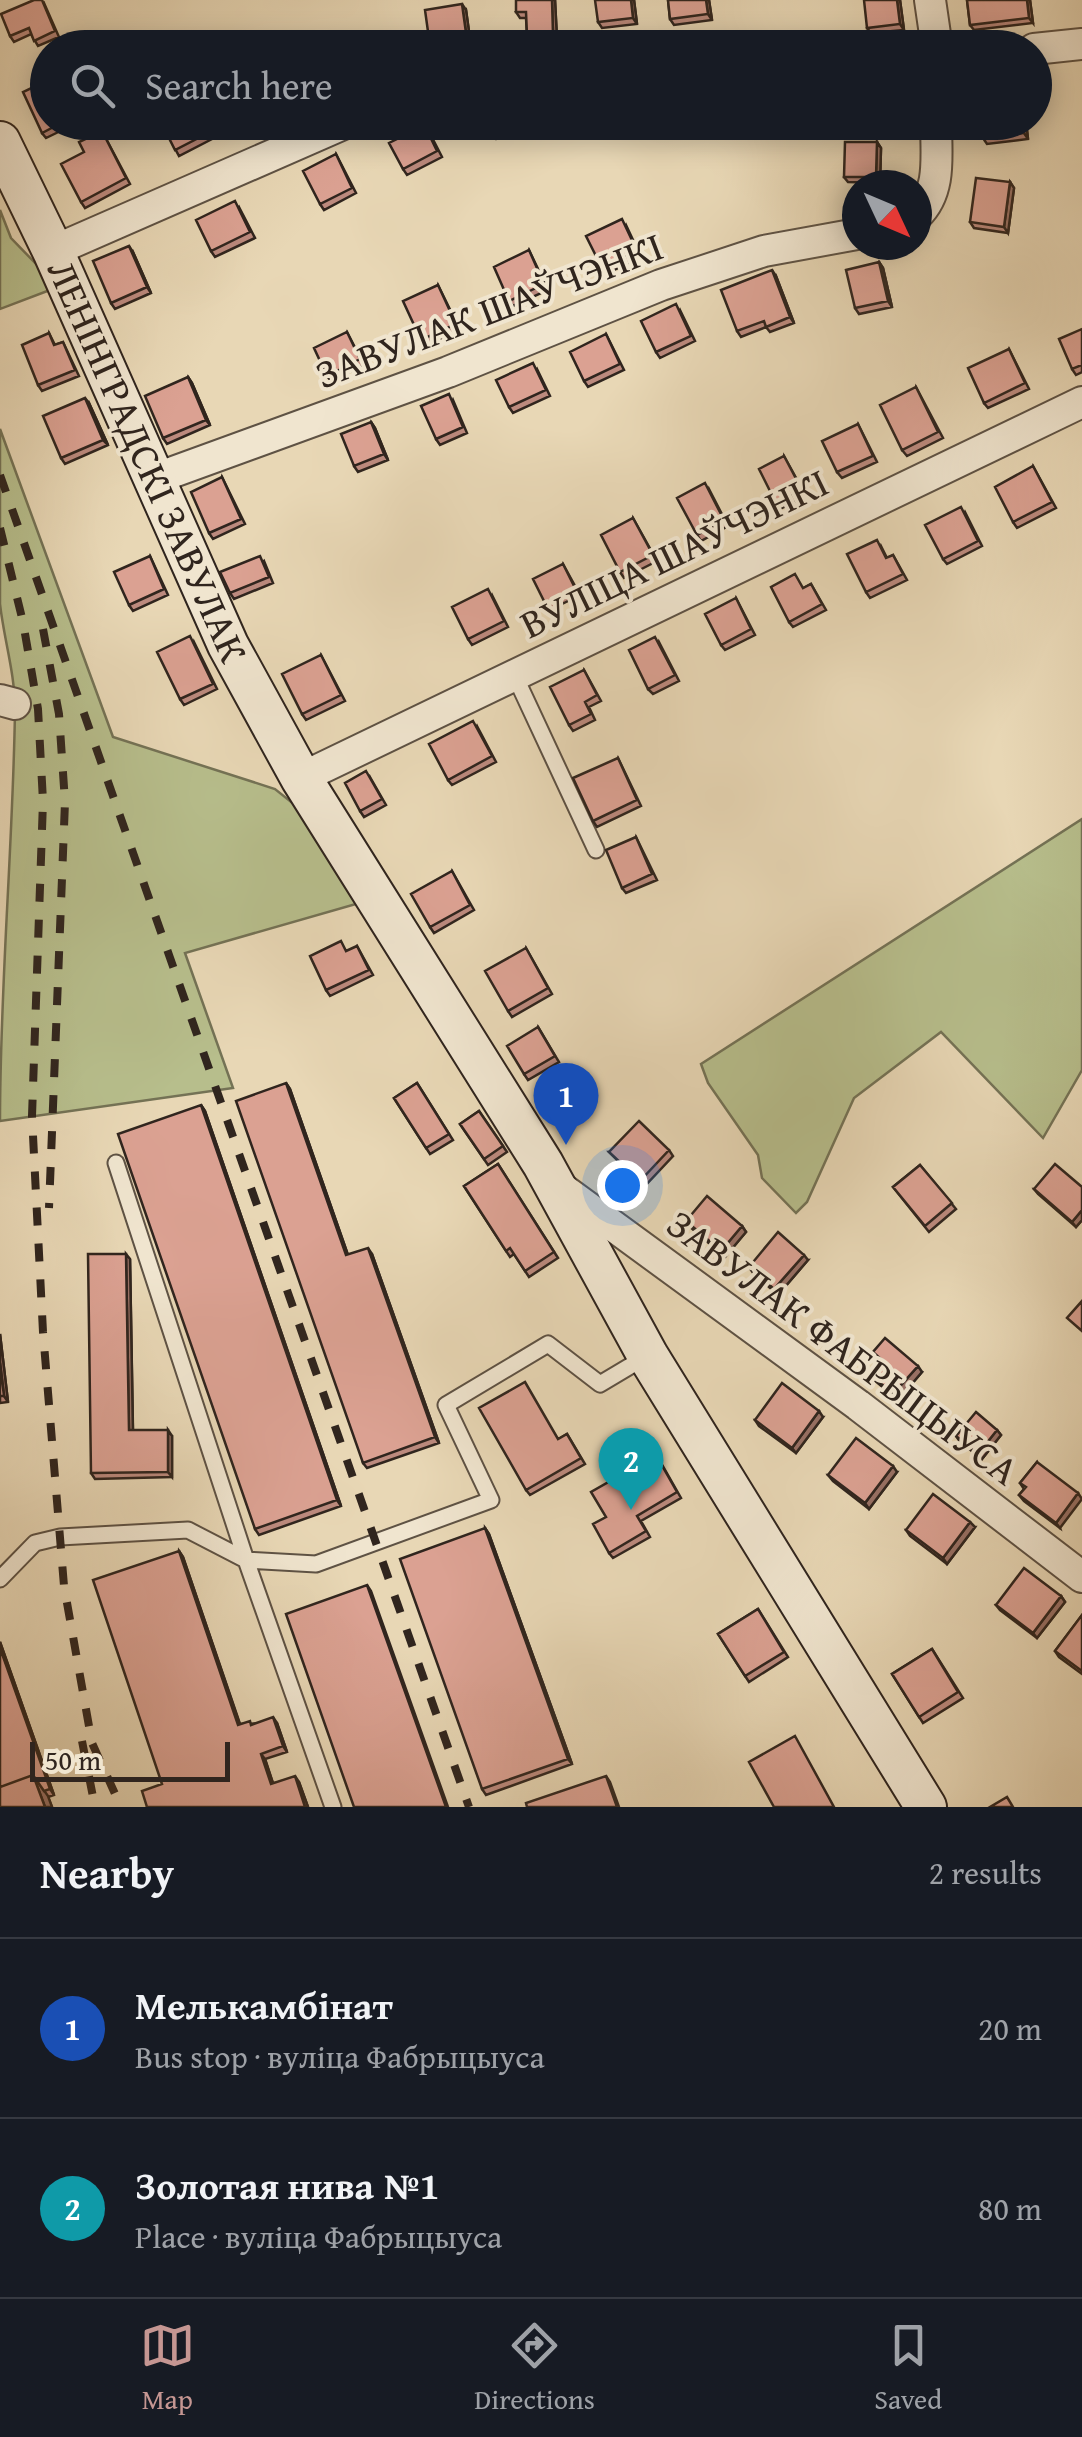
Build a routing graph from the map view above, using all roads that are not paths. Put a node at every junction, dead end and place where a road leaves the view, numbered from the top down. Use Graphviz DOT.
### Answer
graph roads {
  1 [pos="930,0"];
  2 [pos="934,30"];
  3 [pos="1082,44"];
  4 [pos="1052,47"];
  5 [pos="307,140"];
  6 [pos="936,140"];
  7 [pos="0,142"];
  8 [pos="932,191"];
  9 [pos="842,237"];
  10 [pos="53,251"];
  11 [pos="1082,402"];
  12 [pos="154,479"];
  13 [pos="514,674"];
  14 [pos="301,778"];
  15 [pos="596,850"];
  16 [pos="116,1163"];
  17 [pos="554,1182"];
  18 [pos="648,1356"];
  19 [pos="246,1560"];
  20 [pos="1082,1577"];
  21 [pos="0,1580"];
  22 [pos="333,1807"];
  23 [pos="926,1807"];
  1 -- 2 [label="street"];
  3 -- 4 [label="street"];
  5 -- 10 [label="street"];
  6 -- 8 [label="street"];
  7 -- 10 [label="street, ЛЕНІНГРАДСКІ ЗАВУЛАК"];
  9 -- 12 [label="street, ЗАВУЛАК ШАЎЧЭНКІ"];
  10 -- 12 [label="street, ЛЕНІНГРАДСКІ ЗАВУЛАК"];
  11 -- 13 [label="street, ВУЛІЦА ШАЎЧЭНКІ"];
  12 -- 14 [label="street, ЛЕНІНГРАДСКІ ЗАВУЛАК"];
  13 -- 14 [label="street, ВУЛІЦА ШАЎЧЭНКІ"];
  13 -- 15 [label="lane"];
  14 -- 17 [label="street, ЛЕНІНГРАДСКІ ЗАВУЛАК"];
  16 -- 19 [label="lane"];
  17 -- 18 [label="street, ЛЕНІНГРАДСКІ ЗАВУЛАК"];
  17 -- 20 [label="street, ЗАВУЛАК ФАБРЫЦЫУСА"];
  18 -- 19 [label="lane"];
  18 -- 23 [label="street, ЛЕНІНГРАДСКІ ЗАВУЛАК"];
  19 -- 21 [label="lane"];
  19 -- 22 [label="lane"];
}
